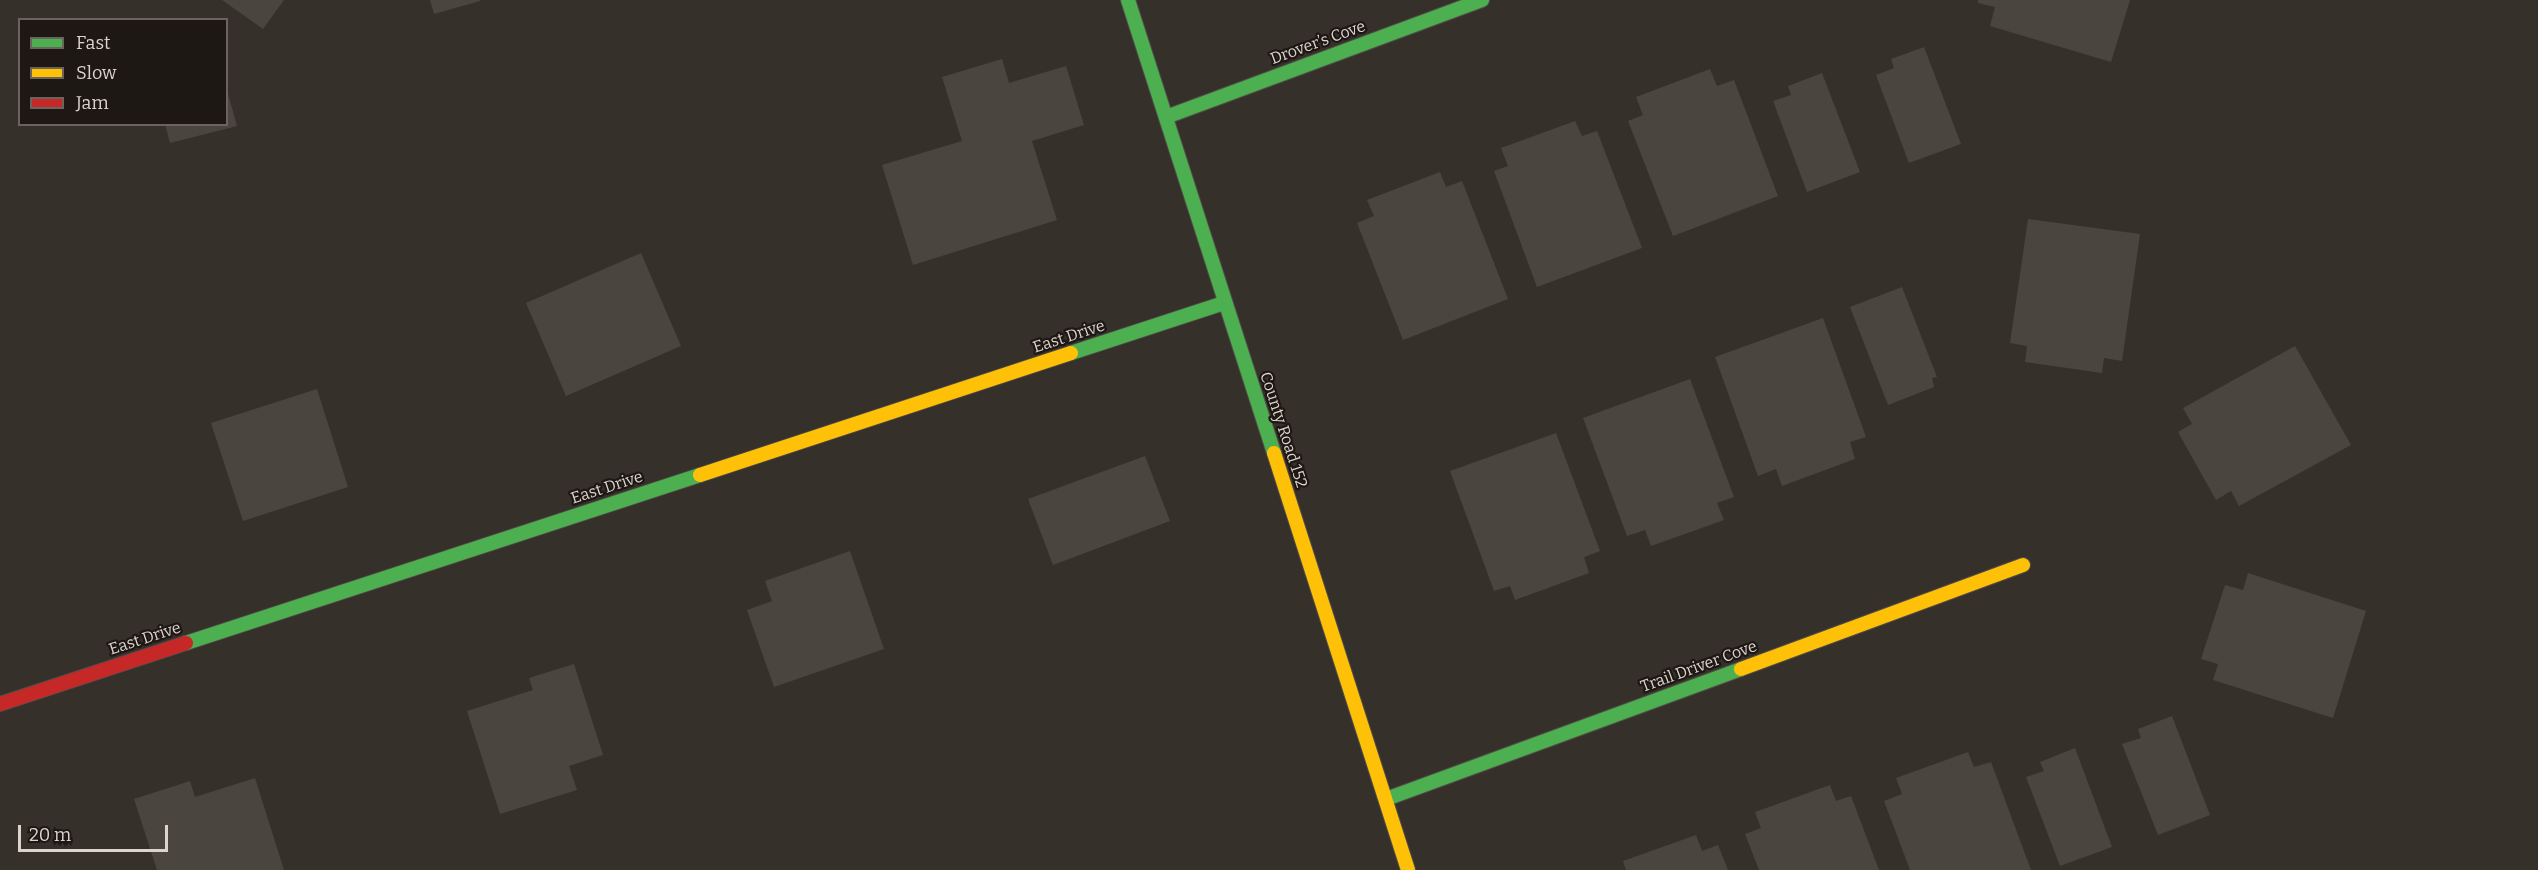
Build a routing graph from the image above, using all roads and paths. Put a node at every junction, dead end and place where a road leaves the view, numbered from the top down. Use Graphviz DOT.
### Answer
graph roads {
  1 [pos="1128,0"];
  2 [pos="1482,0"];
  3 [pos="1166,117"];
  4 [pos="1224,303"];
  5 [pos="2023,565"];
  6 [pos="0,704"];
  7 [pos="1386,799"];
  8 [pos="1408,870"];
  1 -- 3 [label="street, County Road 152"];
  2 -- 3 [label="street, Drover’s Cove"];
  3 -- 4 [label="street, County Road 152"];
  4 -- 6 [label="street, East Drive"];
  4 -- 7 [label="street, County Road 152"];
  5 -- 7 [label="street, Trail Driver Cove"];
  7 -- 8 [label="street, County Road 152"];
}
